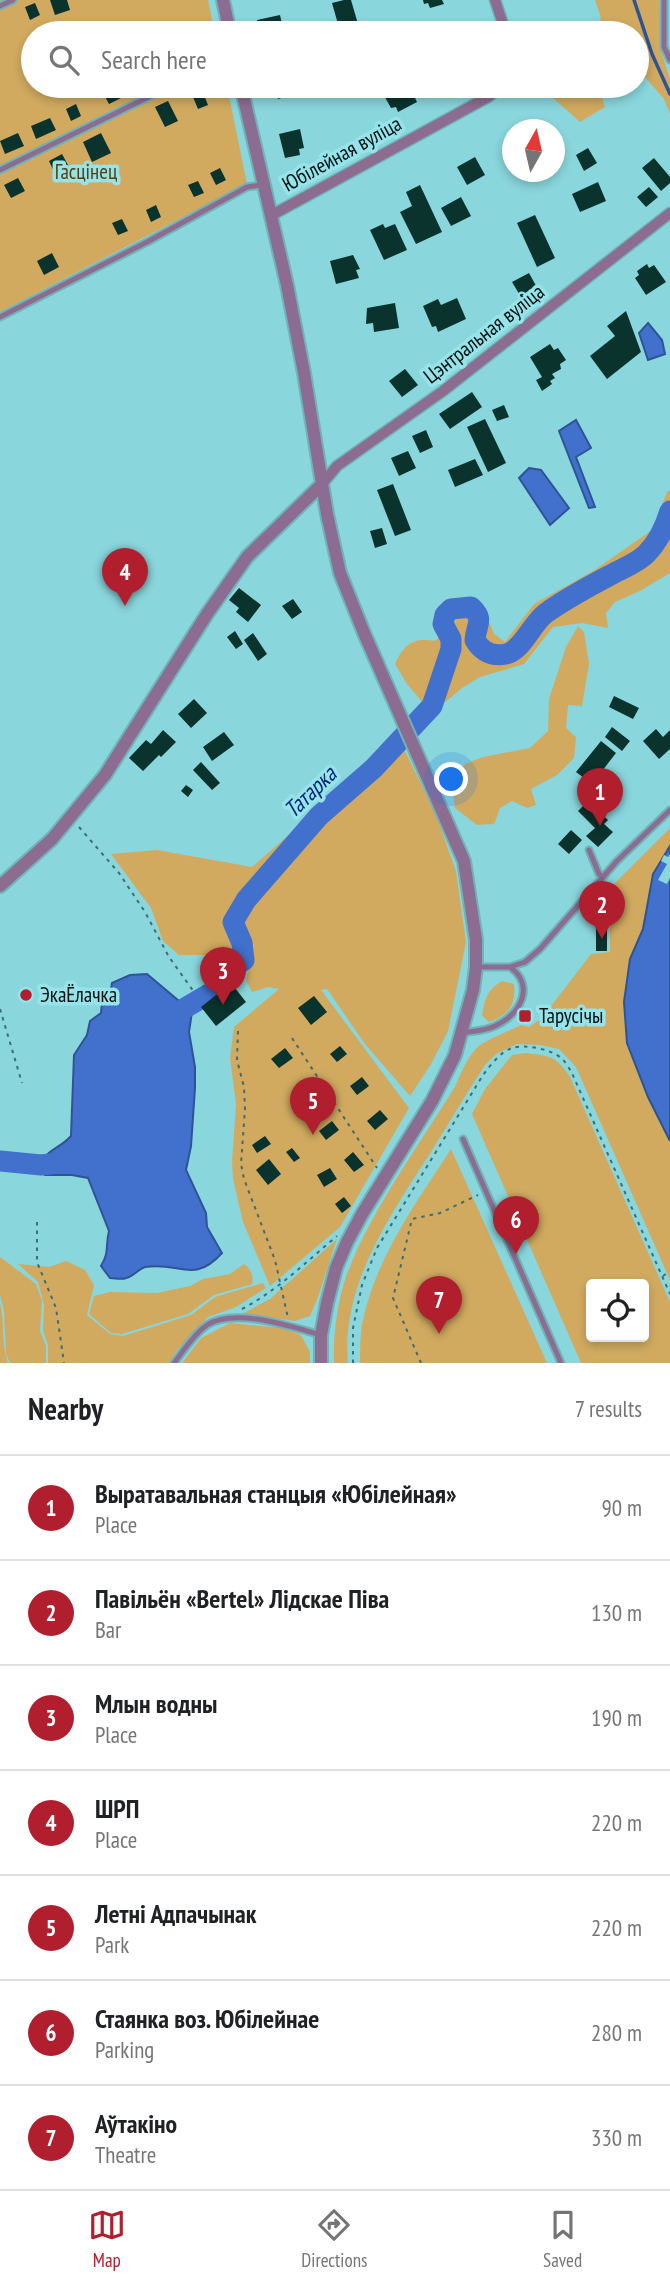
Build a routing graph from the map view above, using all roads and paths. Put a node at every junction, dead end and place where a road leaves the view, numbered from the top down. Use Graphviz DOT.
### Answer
graph roads {
  1 [pos="13,0"];
  2 [pos="224,0"];
  3 [pos="495,0"];
  4 [pos="664,0"];
  5 [pos="0,6"];
  6 [pos="228,21"];
  7 [pos="502,21"];
  8 [pos="670,60"];
  9 [pos="147,98"];
  10 [pos="244,98"];
  11 [pos="486,98"];
  12 [pos="0,170"];
  13 [pos="264,185"];
  14 [pos="670,213"];
  15 [pos="272,215"];
  16 [pos="0,317"];
  17 [pos="322,484"];
  18 [pos="670,810"];
  19 [pos="70,818"];
  20 [pos="589,850"];
  21 [pos="603,877"];
  22 [pos="0,886"];
  23 [pos="475,967"];
  24 [pos="510,967"];
  25 [pos="194,992"];
  26 [pos="0,1009"];
  27 [pos="238,1031"];
  28 [pos="462,1033"];
  29 [pos="292,1038"];
  30 [pos="22,1083"];
  31 [pos="463,1139"];
  32 [pos="387,1174"];
  33 [pos="486,1191"];
  34 [pos="37,1222"];
  35 [pos="337,1236"];
  36 [pos="670,1271"];
  37 [pos="662,1276"];
  38 [pos="281,1284"];
  39 [pos="670,1294"];
  40 [pos="225,1317"];
  41 [pos="289,1326"];
  42 [pos="321,1335"];
  43 [pos="64,1363"];
  44 [pos="174,1363"];
  45 [pos="321,1363"];
  46 [pos="353,1363"];
  47 [pos="421,1363"];
  48 [pos="561,1363"];
  1 -- 5 [label="lane"];
  2 -- 6 [label="street"];
  3 -- 7 [label="street"];
  4 -- 8 [label="lane"];
  9 -- 12 [label="lane"];
  10 -- 13 [label="street"];
  11 -- 15 [label="street, Юбілейная вуліца"];
  13 -- 15 [label="street"];
  13 -- 16 [label="lane"];
  14 -- 17 [label="street, Цэнтральная вуліца"];
  15 -- 17 [label="street"];
  17 -- 19 [label="street"];
  17 -- 23 [label="street"];
  18 -- 21 [label="lane"];
  19 -- 22 [label="street"];
  19 -- 25 [label="path"];
  20 -- 21 [label="lane"];
  21 -- 24 [label="lane"];
  23 -- 24 [label="lane"];
  23 -- 28 [label="street"];
  24 -- 28 [label="lane"];
  26 -- 30 [label="path"];
  27 -- 38 [label="path"];
  28 -- 32 [label="street"];
  29 -- 32 [label="path"];
  31 -- 33 [label="lane"];
  32 -- 42 [label="street"];
  33 -- 47 [label="path"];
  33 -- 48 [label="lane"];
  34 -- 43 [label="path"];
  35 -- 38 [label="path"];
  36 -- 37 [label="path"];
  37 -- 39 [label="path"];
  37 -- 46 [label="path"];
  38 -- 40 [label="path"];
  38 -- 41 [label="path"];
  40 -- 41 [label="lane"];
  40 -- 44 [label="lane"];
  41 -- 42 [label="lane"];
  42 -- 45 [label="street"];
}
